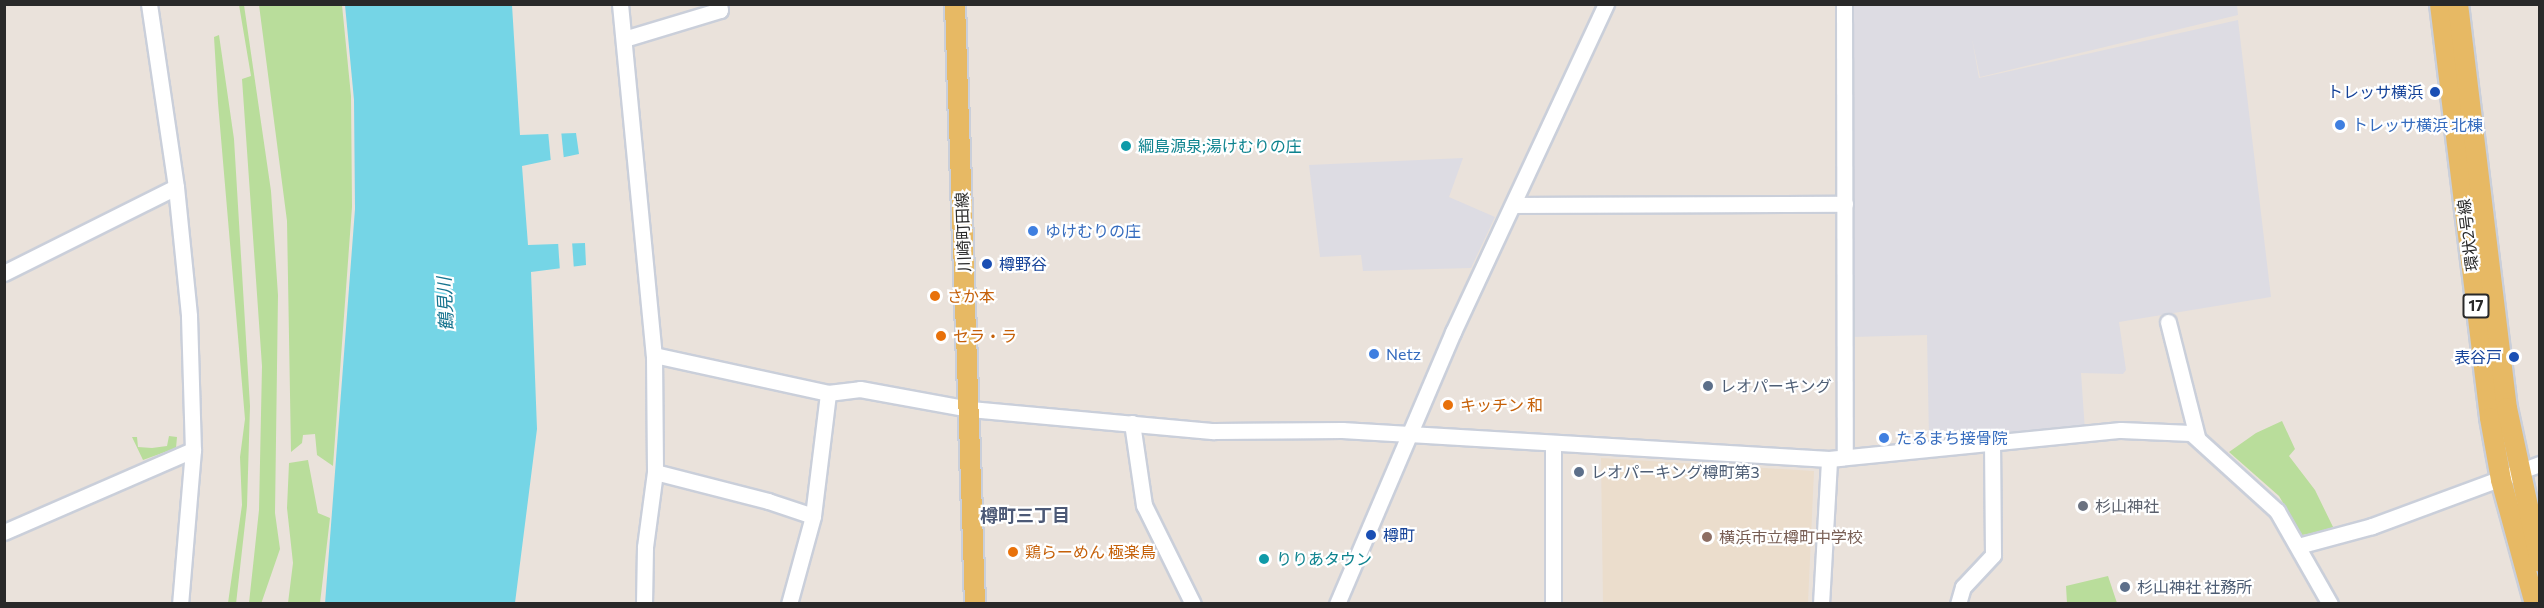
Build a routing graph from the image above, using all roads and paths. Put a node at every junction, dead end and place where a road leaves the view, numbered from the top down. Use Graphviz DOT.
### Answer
graph roads {
  1 [pos="149,4"];
  2 [pos="620,4"];
  3 [pos="719,4"];
  4 [pos="955,4"];
  5 [pos="1606,4"];
  6 [pos="1844,4"];
  7 [pos="2440,4"];
  8 [pos="2458,4"];
  9 [pos="624,39"];
  10 [pos="176,187"];
  11 [pos="1845,204"];
  12 [pos="1515,205"];
  13 [pos="4,273"];
  14 [pos="2168,322"];
  15 [pos="654,355"];
  16 [pos="828,393"];
  17 [pos="970,409"];
  18 [pos="1132,423"];
  19 [pos="1408,436"];
  20 [pos="2197,437"];
  21 [pos="1553,443"];
  22 [pos="1992,444"];
  23 [pos="193,450"];
  24 [pos="1845,457"];
  25 [pos="1829,459"];
  26 [pos="2540,464"];
  27 [pos="655,472"];
  28 [pos="2510,477"];
  29 [pos="813,516"];
  30 [pos="4,532"];
  31 [pos="2298,546"];
  32 [pos="2540,562"];
  33 [pos="180,603"];
  34 [pos="644,603"];
  35 [pos="789,603"];
  36 [pos="975,603"];
  37 [pos="1193,603"];
  38 [pos="1337,603"];
  39 [pos="1553,603"];
  40 [pos="1821,603"];
  41 [pos="1958,603"];
  42 [pos="2330,603"];
  43 [pos="2535,603"];
  1 -- 10 [label="street"];
  2 -- 9 [label="street"];
  3 -- 9 [label="street"];
  4 -- 17 [label="main road, 川崎町田線"];
  5 -- 12 [label="street"];
  6 -- 11 [label="street"];
  7 -- 28 [label="main road, 環状2号線 / 17"];
  8 -- 28 [label="main road, 環状2号線 / 17"];
  9 -- 15 [label="street"];
  10 -- 13 [label="street"];
  10 -- 23 [label="street"];
  11 -- 12 [label="street"];
  11 -- 24 [label="street"];
  12 -- 19 [label="street"];
  14 -- 20 [label="street"];
  15 -- 16 [label="street"];
  15 -- 27 [label="street"];
  16 -- 17 [label="street"];
  16 -- 29 [label="street"];
  17 -- 18 [label="street"];
  17 -- 36 [label="main road, 川崎町田線"];
  18 -- 19 [label="street"];
  18 -- 37 [label="street"];
  19 -- 21 [label="street"];
  19 -- 38 [label="street"];
  20 -- 22 [label="street"];
  20 -- 31 [label="street"];
  21 -- 25 [label="street"];
  21 -- 39 [label="street"];
  22 -- 24 [label="street"];
  22 -- 41 [label="street"];
  23 -- 30 [label="street"];
  23 -- 33 [label="street"];
  24 -- 25 [label="street"];
  25 -- 40 [label="street"];
  26 -- 28 [label="street"];
  27 -- 29 [label="street"];
  27 -- 34 [label="street"];
  28 -- 31 [label="street"];
  28 -- 32 [label="main road, 環状2号線 / 17"];
  28 -- 43 [label="main road, 環状2号線 / 17"];
  29 -- 35 [label="street"];
  31 -- 42 [label="street"];
}
